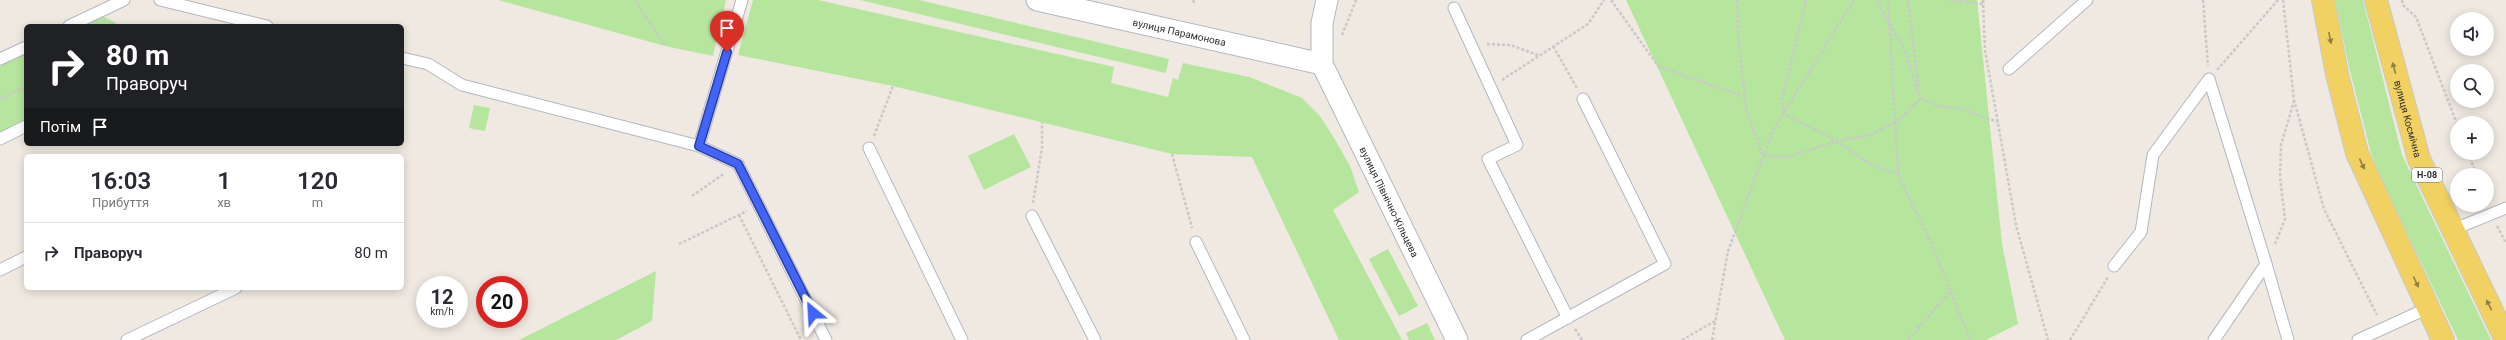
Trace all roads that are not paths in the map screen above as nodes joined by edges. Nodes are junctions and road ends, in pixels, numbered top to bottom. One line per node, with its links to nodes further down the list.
1 (124, 0): 10 (lane)
2 (160, 0): 11 (lane)
3 (742, 0): 20 (lane)
4 (1037, 0): 15 (street, вулиця Парамонова)
5 (1327, 0): 15 (street)
6 (2087, 0): 16 (lane)
7 (2323, 0): 31 (main road, one-way to 31)
8 (2376, 0): 24 (main road, вулиця Космічна / Н-08, one-way to 8)
9 (1454, 8): 32 (lane)
10 (73, 24)
11 (259, 24)
12 (24, 48): 14 (lane)
13 (404, 58): 20 (lane)
14 (0, 59)
15 (1322, 64): 38 (street, вулиця Північно-Кільцева)
16 (2009, 68)
17 (1583, 99): 32 (lane)
18 (24, 127): 19 (lane)
19 (0, 139)
20 (699, 146): 34 (lane)
21 (869, 148): 35 (lane)
22 (2506, 208): 24 (lane)
23 (1032, 216): 36 (lane)
24 (2452, 230): 44 (main road, вулиця Космічна / Н-08, one-way to 24)
25 (1196, 242): 37 (lane)
26 (24, 258): 29 (lane)
27 (2114, 266): 28 (lane)
28 (2266, 266): 40 (lane); 41 (lane)
29 (0, 270)
30 (232, 290): 33 (lane)
31 (2428, 308): 42 (lane); 43 (main road)
32 (1568, 318): 39 (lane)
33 (126, 340)
34 (826, 340)
35 (962, 340)
36 (1095, 340)
37 (1244, 340)
38 (1457, 340)
39 (1527, 340)
40 (2214, 340)
41 (2288, 340)
42 (2358, 340)
43 (2443, 340)
44 (2506, 340)

